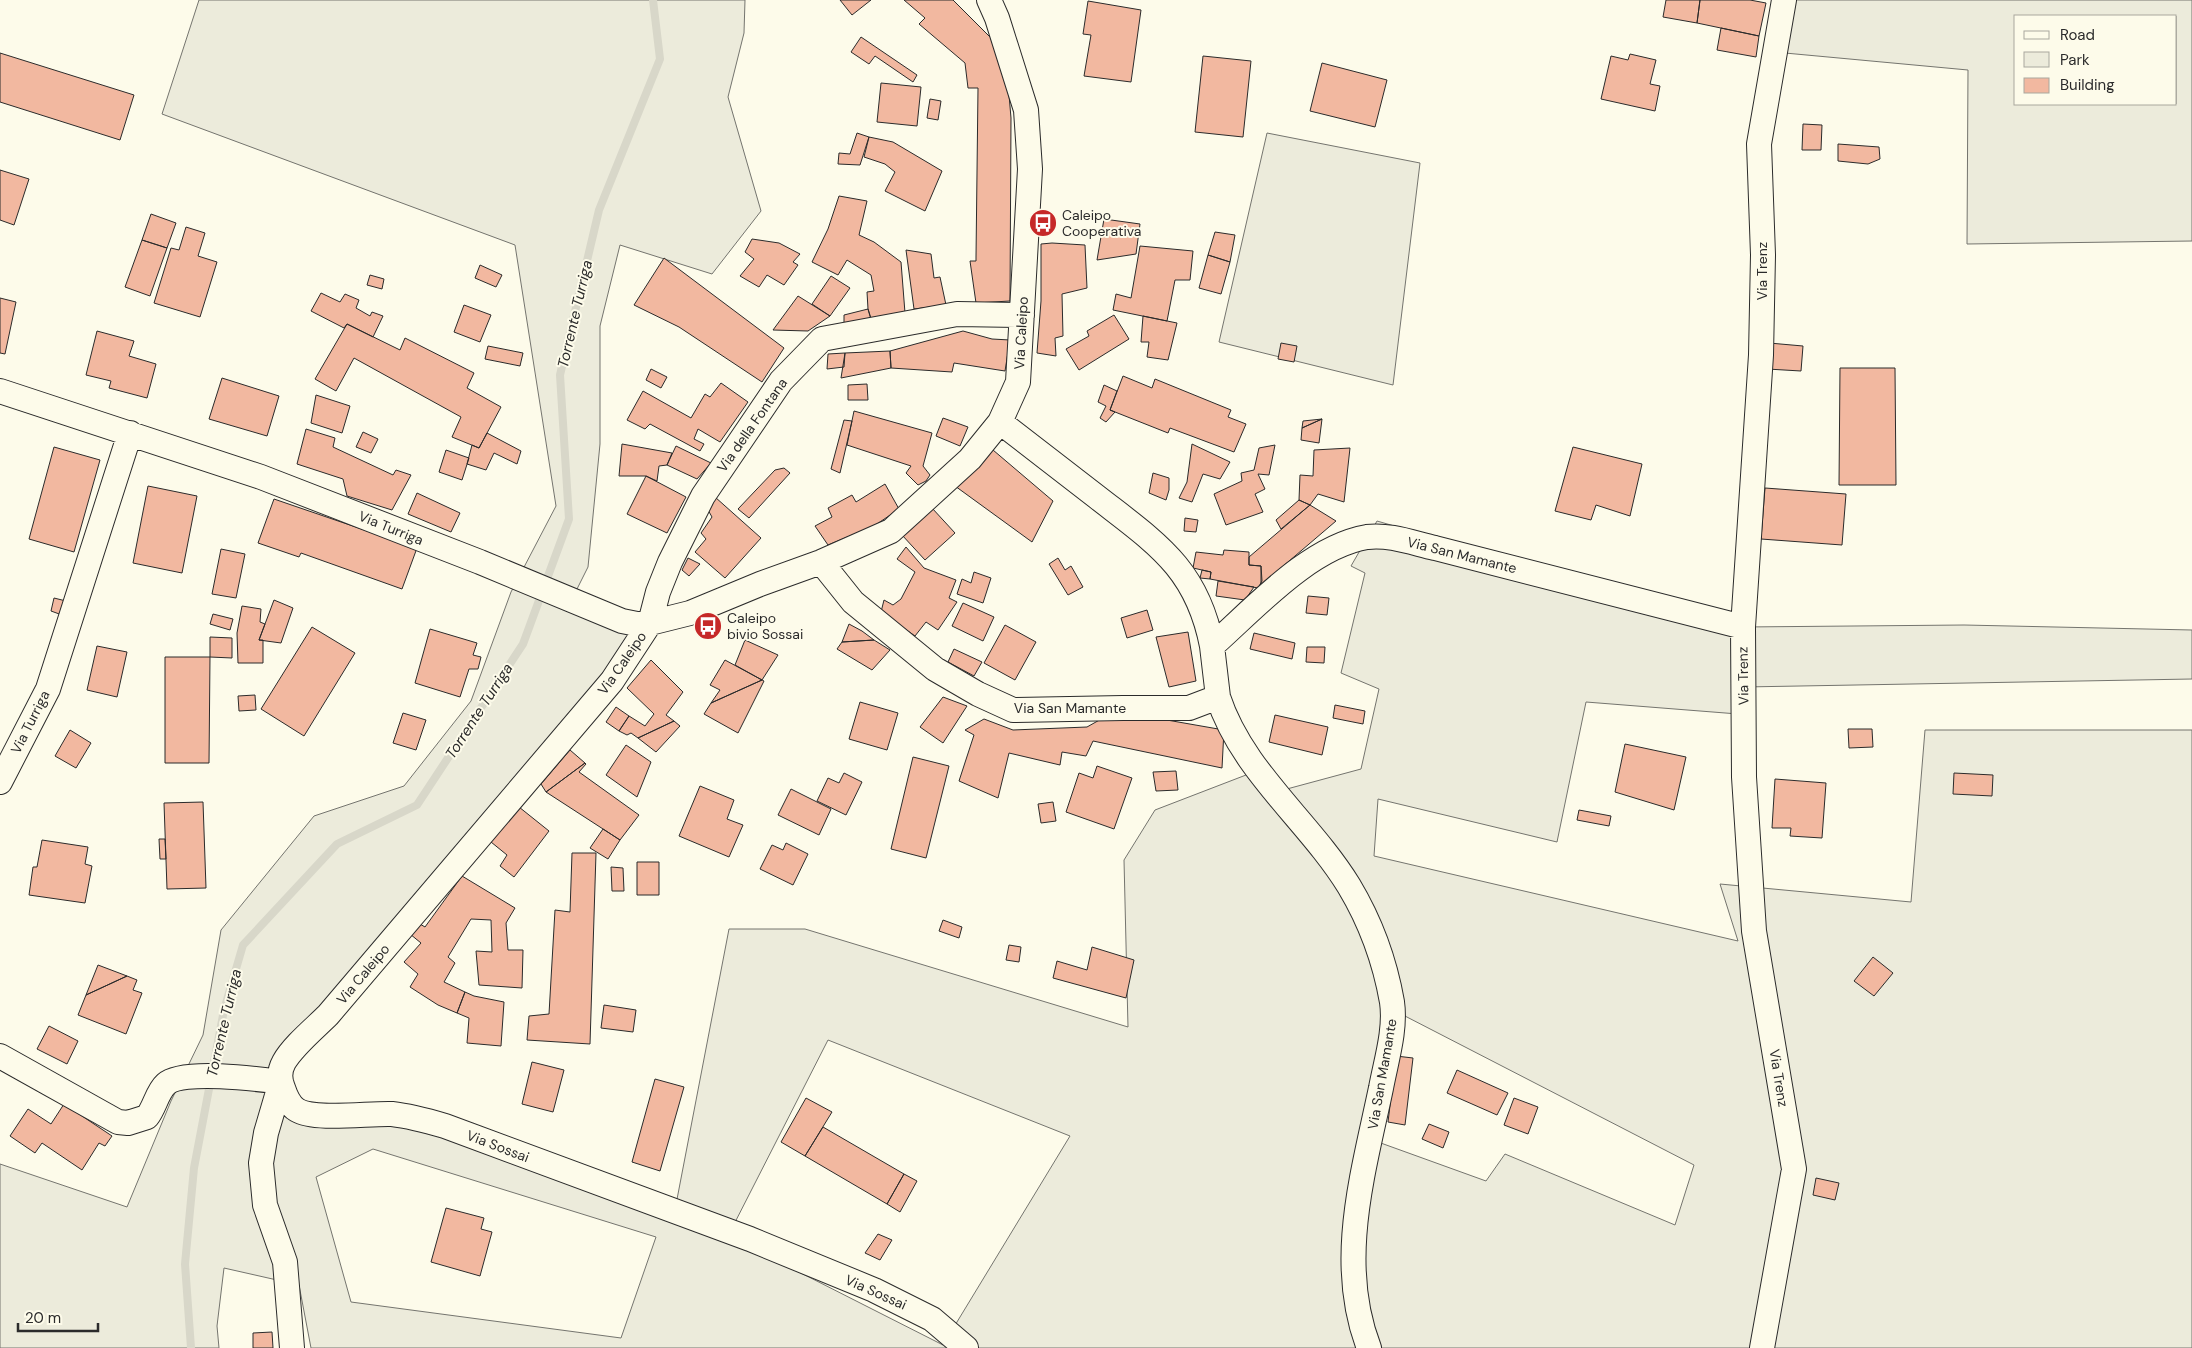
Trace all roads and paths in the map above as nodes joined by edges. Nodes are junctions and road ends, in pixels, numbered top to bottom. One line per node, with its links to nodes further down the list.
1 (989, 0): 3 (street, Via Caleipo)
2 (1784, 0): 9 (street, Via Trenz)
3 (1022, 315): 5 (street, Via Caleipo); 8 (street, Via della Fontana)
4 (0, 391): 6 (street, Via Turriga)
5 (1000, 422): 7 (street, Via Caleipo); 10 (street, Via San Mamante)
6 (130, 433): 8 (street, Via Turriga); 12 (street, Via Turriga)
7 (821, 562): 8 (street, Via Caleipo); 11 (street, Via San Mamante)
8 (650, 623): 14 (street, Via Caleipo)
9 (1743, 627): 10 (street, Via San Mamante); 18 (street, Via Trenz)
10 (1212, 646): 11 (street, Via San Mamante)
11 (1218, 697): 17 (street, Via San Mamante)
12 (0, 782)
13 (0, 1056): 14 (street)
14 (280, 1082): 15 (street); 16 (street, Via Sossai)
15 (292, 1348)
16 (966, 1348)
17 (1369, 1348)
18 (1762, 1348)

